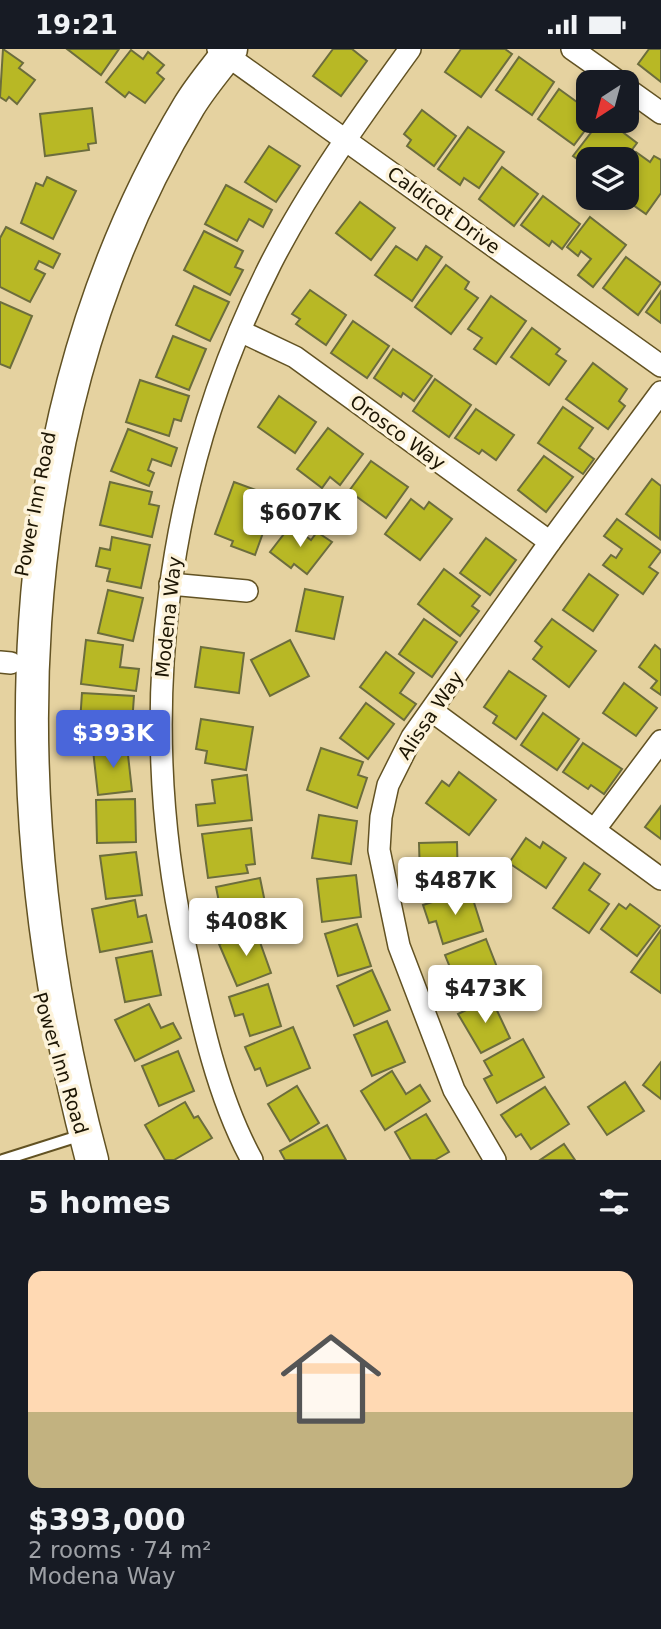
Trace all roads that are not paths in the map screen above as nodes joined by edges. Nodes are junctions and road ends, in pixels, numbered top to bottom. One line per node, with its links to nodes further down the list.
1 (410, 49): 7 (street, Modena Way)
2 (572, 49): 4 (street)
3 (225, 51): 7 (street, Caldicot Drive); 14 (main road, Power Inn Road)
4 (602, 70)
5 (639, 97): 6 (street)
6 (661, 113)
7 (345, 140): 8 (street, Modena Way); 9 (street, Caldicot Drive)
8 (240, 331): 11 (street, Orosco Way); 12 (street, Modena Way)
9 (661, 366)
10 (661, 392): 11 (street, Alissa Way)
11 (550, 542): 15 (street, Alissa Way)
12 (170, 584): 13 (street); 21 (street, Modena Way)
13 (247, 591)
14 (6, 663): 19 (main road, Power Inn Road)
15 (432, 711): 17 (street); 22 (street, Alissa Way)
16 (661, 741): 17 (street)
17 (595, 829): 18 (street)
18 (661, 879)
19 (87, 1147): 20 (lane)
20 (5, 1160)
21 (252, 1160)
22 (495, 1160)

